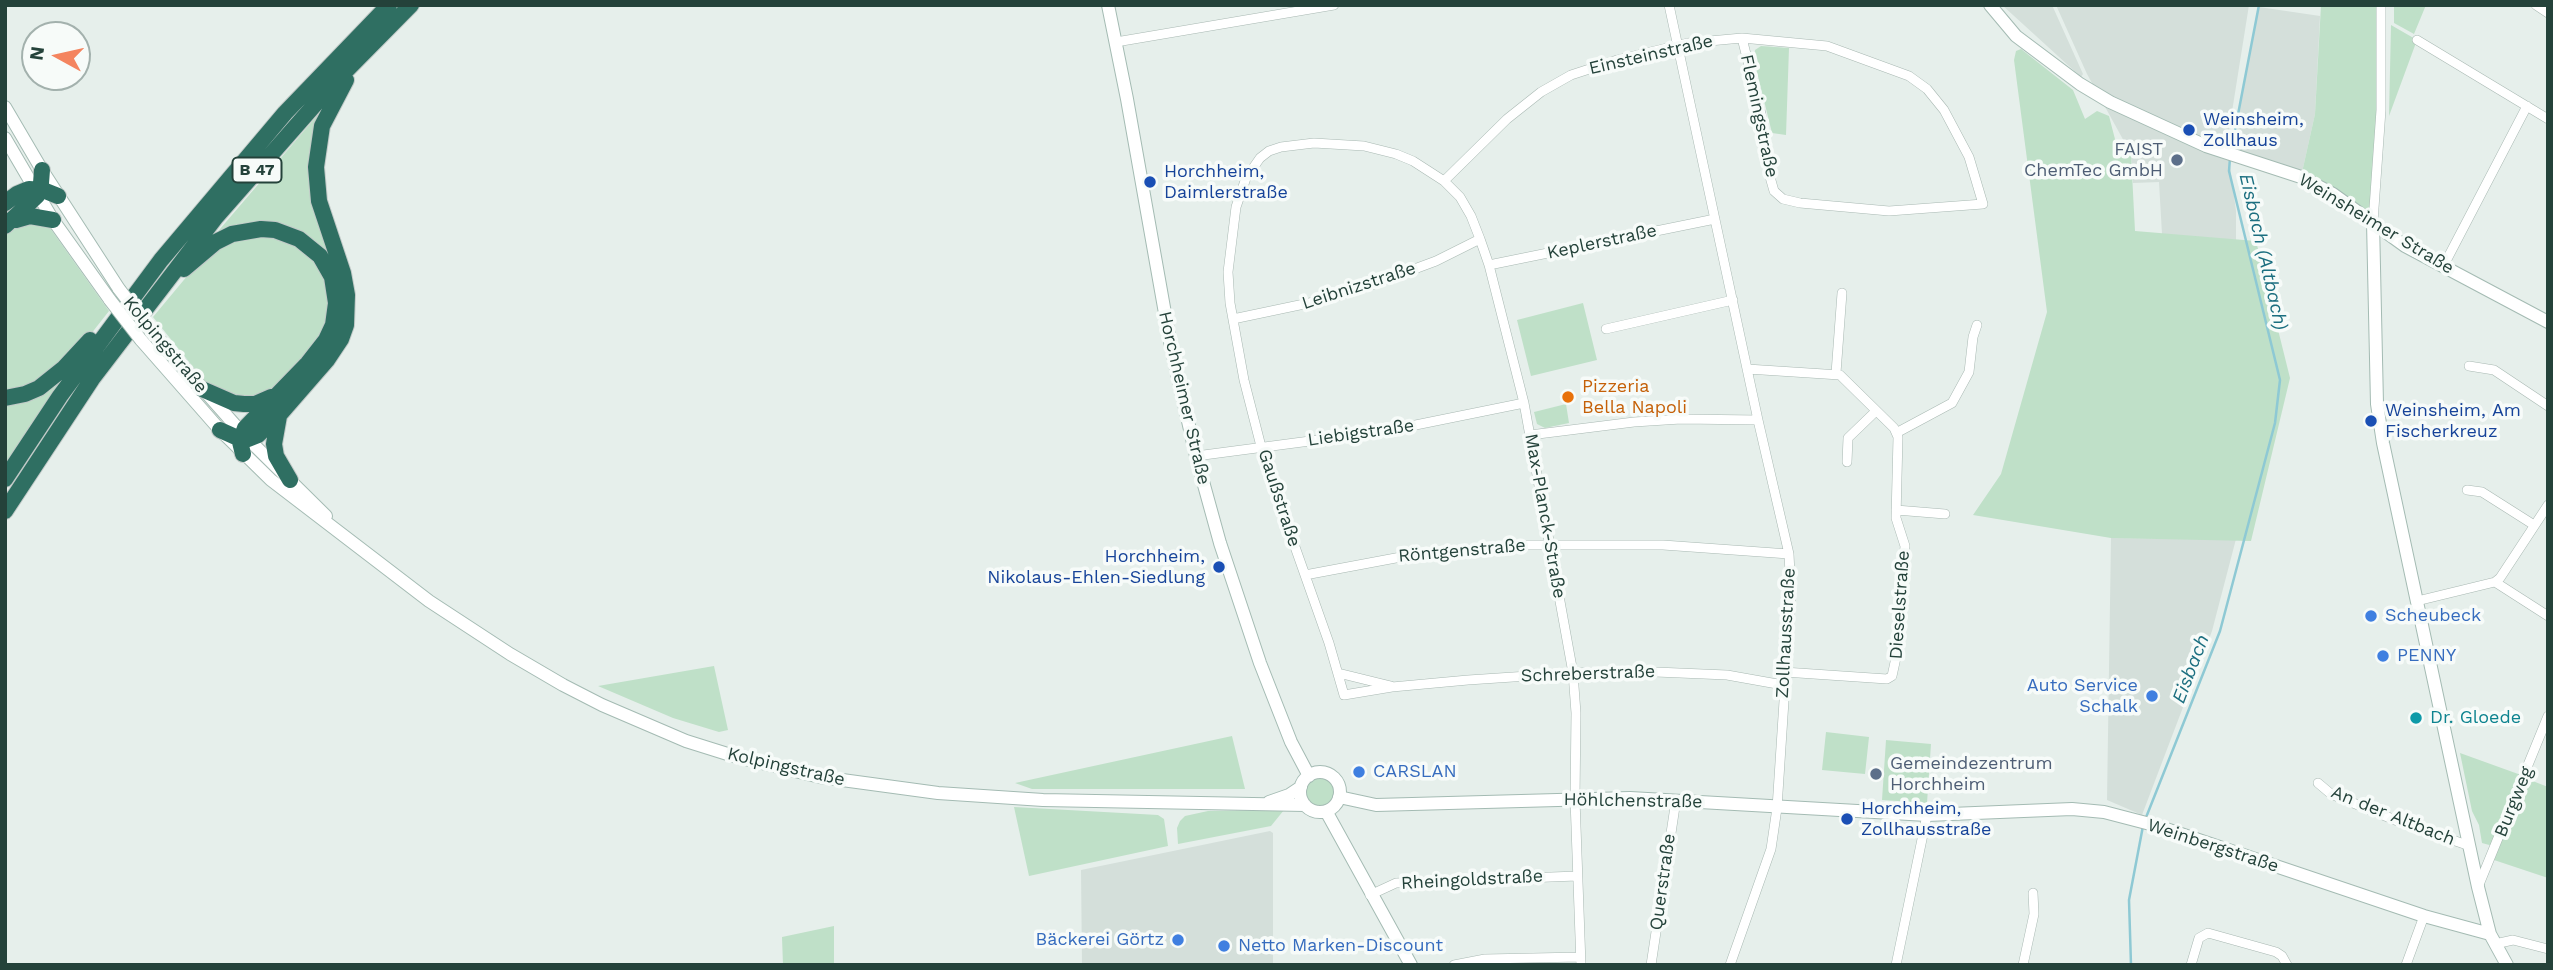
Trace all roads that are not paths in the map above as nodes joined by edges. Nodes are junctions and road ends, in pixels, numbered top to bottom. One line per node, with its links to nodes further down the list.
1 (389, 5): 36 (highway, B 47)
2 (411, 5): 13 (highway, B 47)
3 (1108, 5): 14 (main road, Horchheimer Straße)
4 (1334, 5): 9 (street)
5 (1669, 5): 15 (street, Zollhausstraße)
6 (1990, 5): 28 (main road, Weinsheimer Straße)
7 (2381, 5): 28 (street)
8 (2536, 5): 10 (street)
9 (1296, 8): 14 (street)
10 (2548, 13)
11 (1742, 38): 15 (street, Einsteinstraße); 25 (street, Einsteinstraße); 25 (street, Flemingstraße)
12 (2417, 40): 16 (street)
13 (374, 41): 35 (highway, B 47); 50 (highway)
14 (1116, 42): 57 (main road, Horchheimer Straße)
15 (1679, 46): 21 (street, Einsteinstraße); 26 (street, Zollhausstraße)
16 (2526, 106): 18 (street); 32 (street)
17 (5, 107): 20 (main road, Kolpingstraße)
18 (2548, 119)
19 (5, 138): 22 (main road, Kolpingstraße)
20 (42, 170): 22 (highway); 23 (main road, Kolpingstraße)
21 (1444, 181): 30 (street, Max-Planck-Straße); 37 (street, Gaußstraße)
22 (37, 191): 23 (highway); 24 (highway); 27 (main road, Kolpingstraße); 29 (highway)
23 (58, 196): 44 (main road, Kolpingstraße, bridge)
24 (5, 203)
25 (1983, 204)
26 (1715, 219): 31 (street, Keplerstraße); 34 (street, Zollhausstraße)
27 (53, 220): 29 (highway); 52 (main road, Kolpingstraße, bridge)
28 (2373, 222): 32 (main road, Weinsheimer Straße); 72 (main road)
29 (6, 225)
30 (1480, 239): 31 (street, Max-Planck-Straße); 37 (street, Leibnizstraße)
31 (1489, 265): 47 (street, Max-Planck-Straße)
32 (2444, 265): 38 (main road, Weinsheimer Straße)
33 (1842, 293): 43 (street)
34 (1732, 300): 40 (street); 42 (street, Zollhausstraße)
35 (147, 305): 45 (highway); 64 (highway, B 47)
36 (116, 318): 46 (highway); 59 (highway, B 47)
37 (1233, 319): 56 (street, Gaußstraße)
38 (2548, 322)
39 (1977, 325): 53 (street)
40 (1606, 329)
41 (2469, 366): 48 (street)
42 (1747, 369): 43 (street); 51 (street, Zollhausstraße)
43 (1836, 373): 49 (street)
44 (202, 389): 45 (highway); 55 (main road, Kolpingstraße)
45 (276, 395): 55 (highway)
46 (5, 398)
47 (1524, 403): 54 (street, Max-Planck-Straße); 56 (street, Liebigstraße)
48 (2548, 405)
49 (1876, 411): 53 (street); 58 (street)
50 (280, 414): 55 (highway); 60 (highway)
51 (1758, 420): 54 (street); 69 (street, Zollhausstraße)
52 (220, 430): 55 (highway)
53 (1898, 432): 63 (street, Dieselstraße)
54 (1530, 435): 67 (street, Max-Planck-Straße)
55 (243, 441): 60 (main road, Kolpingstraße); 68 (main road, Kolpingstraße)
56 (1261, 446): 57 (street, Liebigstraße); 70 (street, Gaußstraße)
57 (1196, 456): 80 (main road, Horchheimer Straße)
58 (1847, 462)
59 (5, 479)
60 (290, 481): 68 (main road, Kolpingstraße)
61 (2468, 490): 66 (street)
62 (2548, 505): 66 (street)
63 (1896, 510): 65 (street); 76 (street, Dieselstraße)
64 (5, 511)
65 (1945, 514)
66 (2534, 525): 71 (street)
67 (1550, 545): 69 (street, Röntgenstraße); 70 (street, Röntgenstraße); 75 (street, Max-Planck-Straße)
68 (363, 552): 85 (main road, Kolpingstraße)
69 (1789, 554): 76 (street, Zollhausstraße)
70 (1304, 575): 74 (street, Gaußstraße)
71 (2495, 582): 72 (street); 73 (street)
72 (2417, 601): 90 (main road)
73 (2548, 616)
74 (1338, 673): 78 (street, Schreberstraße); 78 (street, Schreberstraße)
75 (1573, 673): 77 (street, Schreberstraße); 78 (street, Schreberstraße); 83 (street, Max-Planck-Straße)
76 (1784, 673): 77 (street, Zollhausstraße)
77 (1783, 685): 87 (street, Zollhausstraße)
78 (1392, 687)
79 (2548, 716): 92 (street, Burgweg)
80 (1305, 782): 82 (main road); 85 (main road, Kolpingstraße); 86 (main road)
81 (2318, 783): 90 (street, An der Altbach)
82 (1339, 797): 83 (main road, Höhlchenstraße); 88 (main road)
83 (1575, 799): 84 (main road, Höhlchenstraße); 91 (street, Max-Planck-Straße)
84 (1675, 800): 87 (main road, Höhlchenstraße); 101 (street, Querstraße)
85 (1262, 804): 86 (main road, Kolpingstraße)
86 (1305, 805): 88 (main road)
87 (1777, 808): 89 (main road, Höhlchenstraße); 102 (street, Zollhausstraße)
88 (1326, 811): 94 (main road)
89 (1927, 815): 95 (main road, Weinbergstraße); 103 (street)
90 (2470, 846): 92 (main road)
91 (1577, 876): 94 (street, Rheingoldstraße); 98 (street, Max-Planck-Straße)
92 (2478, 887): 96 (main road)
93 (2033, 893): 104 (street)
94 (1370, 895): 99 (main road)
95 (2424, 916): 96 (main road, Weinbergstraße); 107 (street)
96 (2493, 939): 97 (street); 108 (main road)
97 (2548, 949)
98 (1580, 961): 100 (street)
99 (1411, 965)
100 (1454, 965)
101 (1651, 965)
102 (1730, 965)
103 (1896, 965)
104 (2024, 965)
105 (2191, 965): 106 (street)
106 (2287, 965)
107 (2406, 965)
108 (2507, 965)

